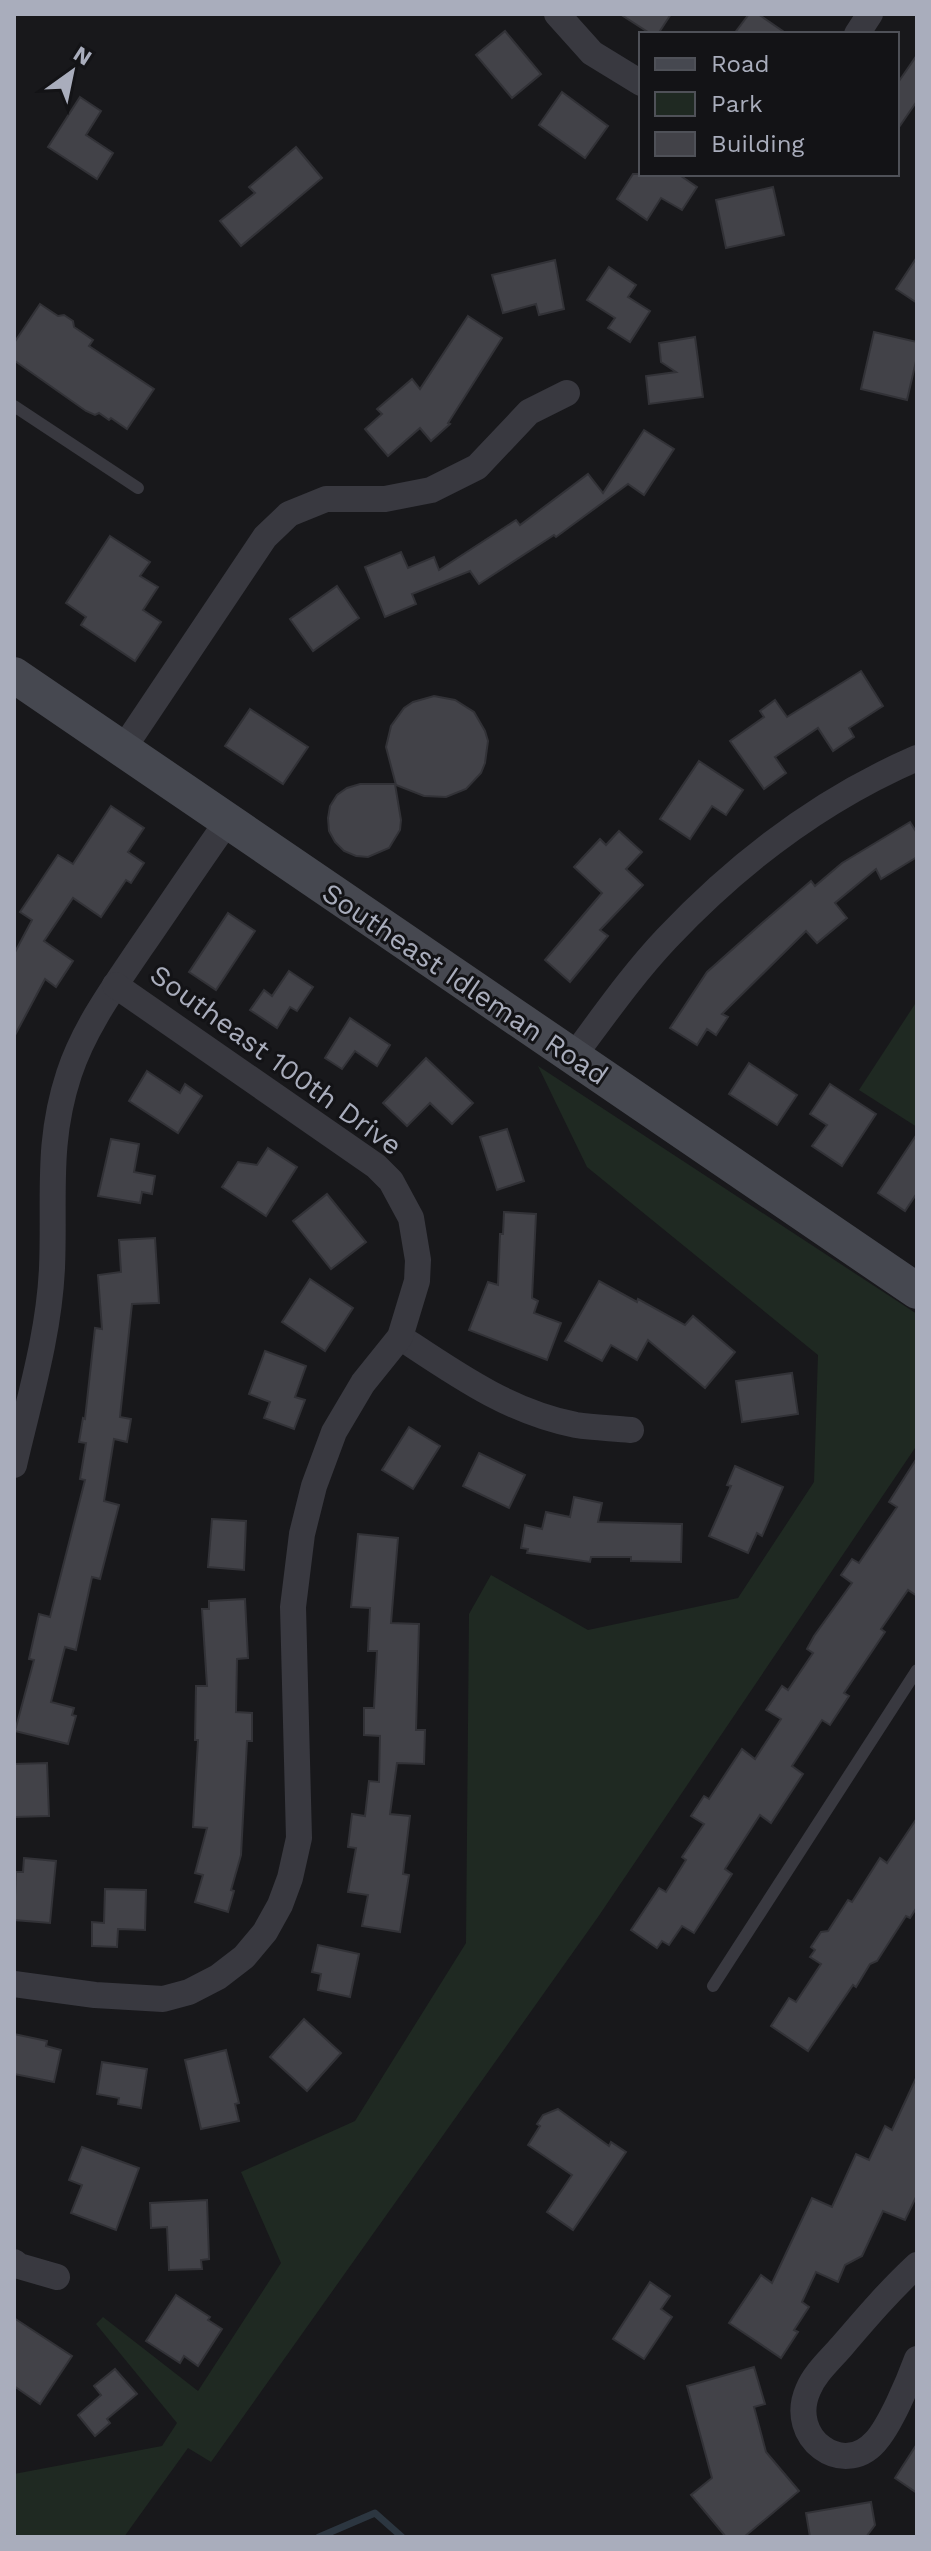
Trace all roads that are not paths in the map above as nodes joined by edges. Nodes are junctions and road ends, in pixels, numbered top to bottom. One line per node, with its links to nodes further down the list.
1 (557, 14): 4 (street)
2 (870, 14): 3 (street)
3 (858, 32)
4 (639, 82)
5 (567, 393): 9 (street)
6 (14, 406): 7 (lane)
7 (138, 488)
8 (14, 675): 9 (main road, Southeast Idleman Road)
9 (123, 749): 11 (main road, Southeast Idleman Road)
10 (917, 758): 13 (street)
11 (227, 822): 12 (street); 13 (main road, Southeast Idleman Road)
12 (115, 985): 15 (street, Southeast 100th Drive); 16 (street)
13 (573, 1057): 14 (main road, Southeast Idleman Road)
14 (917, 1291)
15 (400, 1337): 17 (street); 20 (street, Southeast 100th Drive)
16 (18, 1425): 18 (street)
17 (631, 1430)
18 (14, 1465)
19 (917, 1670): 21 (lane)
20 (14, 1984)
21 (713, 1986)
22 (14, 2262): 24 (street)
23 (917, 2265): 25 (street)
24 (57, 2277)
25 (917, 2359)

